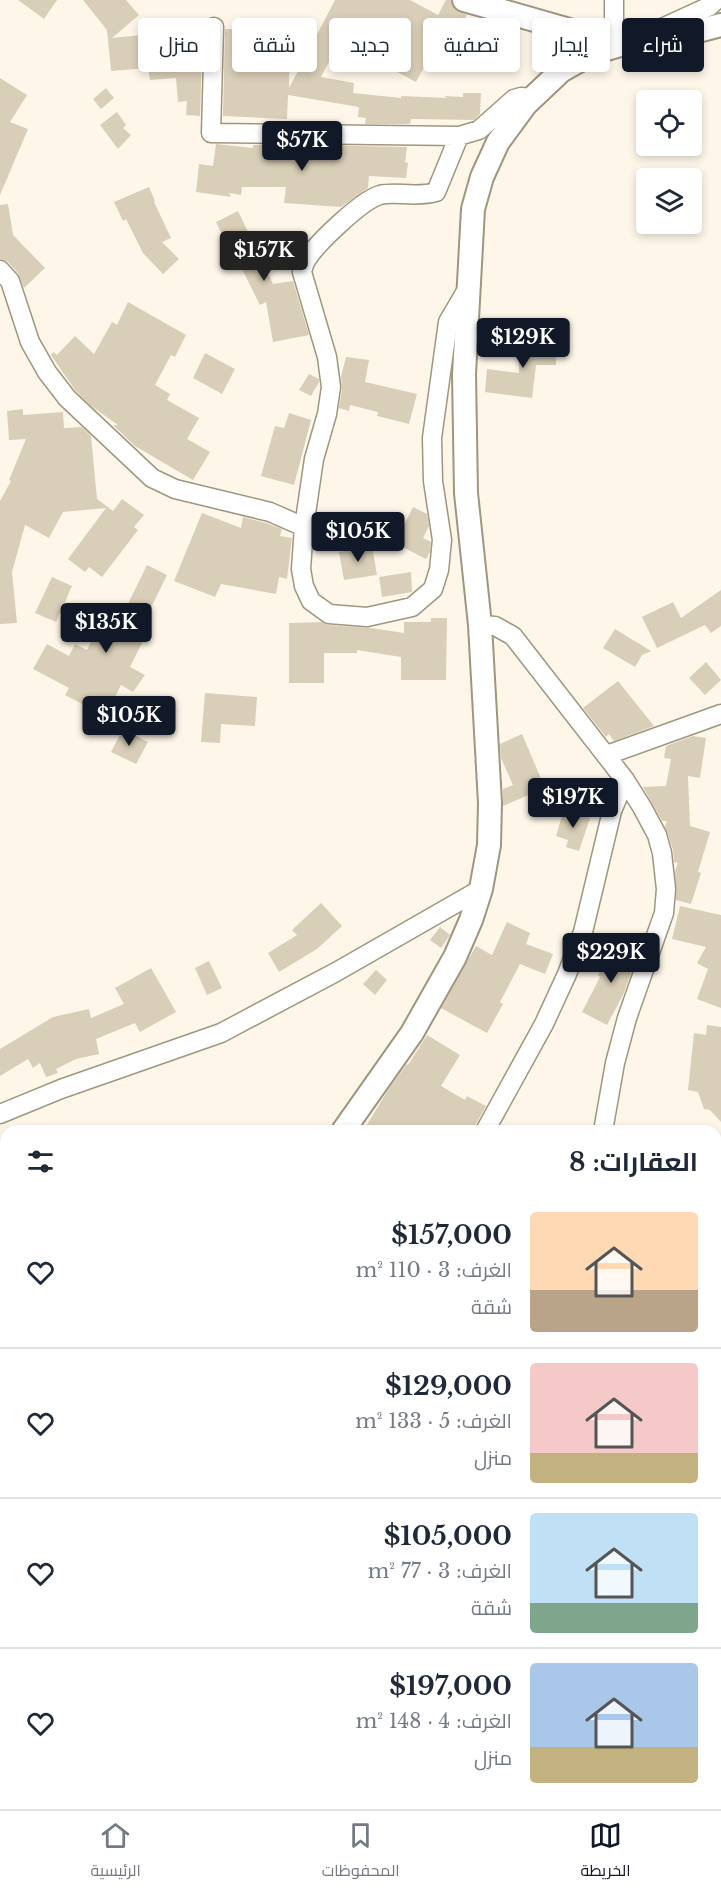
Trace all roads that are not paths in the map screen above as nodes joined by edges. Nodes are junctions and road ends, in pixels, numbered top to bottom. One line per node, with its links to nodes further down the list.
1 (464, 0): 8 (street)
2 (614, 0): 7 (street)
3 (716, 0): 4 (street)
4 (680, 18)
5 (721, 25): 6 (street)
6 (704, 29)
7 (622, 31)
8 (622, 39)
9 (622, 40): 11 (street)
10 (213, 72): 12 (street)
11 (532, 98): 12 (street); 14 (street)
12 (459, 136): 15 (street)
13 (0, 270): 15 (street)
14 (470, 285): 15 (street); 16 (street)
15 (304, 527)
16 (480, 626): 18 (street); 20 (street)
17 (721, 714): 18 (street)
18 (607, 755): 19 (street)
19 (625, 780): 23 (street); 24 (street)
20 (481, 889): 21 (street); 22 (street)
21 (0, 1114)
22 (347, 1125)
23 (488, 1125)
24 (604, 1125)

